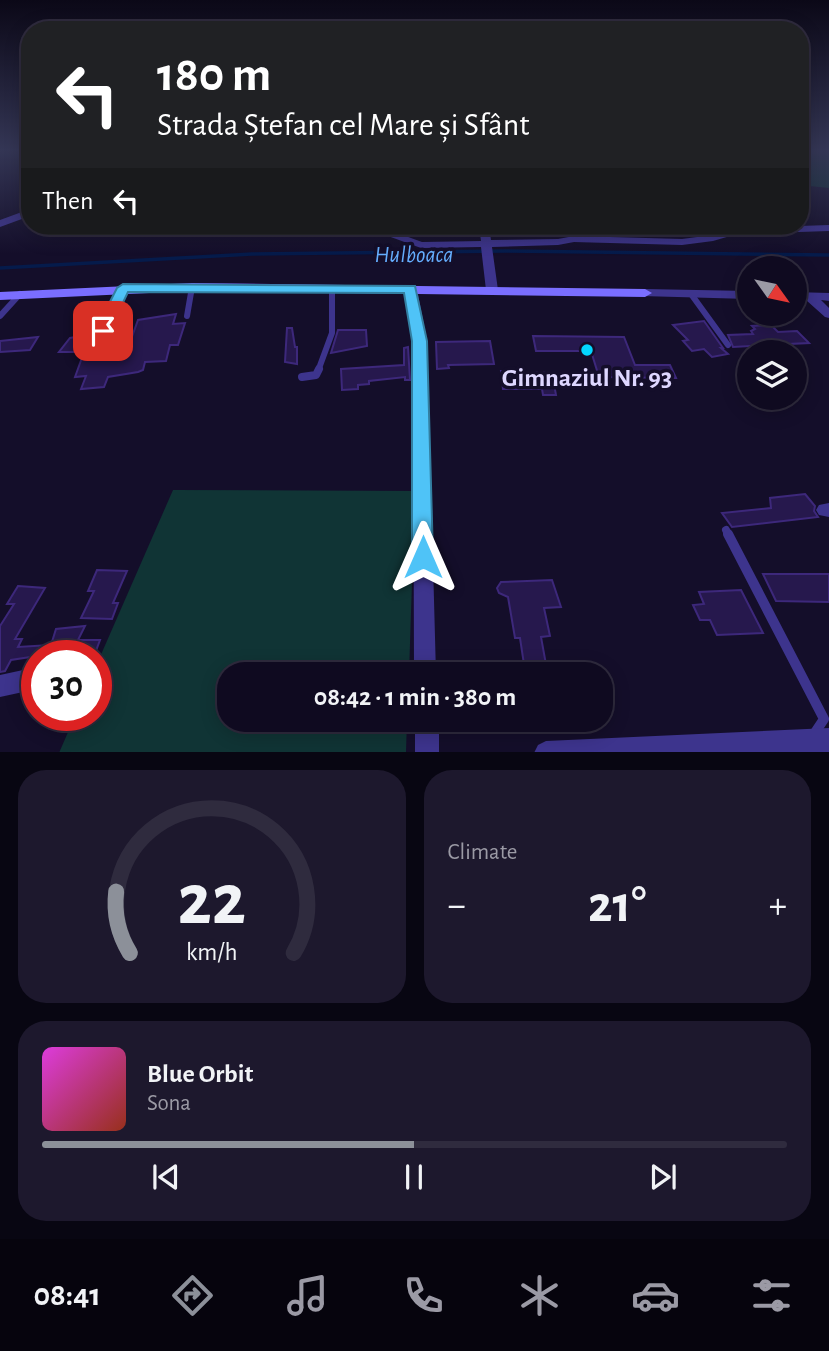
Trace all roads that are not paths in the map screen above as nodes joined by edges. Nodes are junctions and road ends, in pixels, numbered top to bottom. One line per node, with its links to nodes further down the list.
1 (21, 217): 2 (street)
2 (0, 225)
3 (829, 228): 4 (street)
4 (809, 229)
5 (369, 235): 8 (street)
6 (486, 235): 8 (street)
7 (723, 235): 8 (street)
8 (488, 250): 13 (street)
9 (192, 287): 10 (street); 11 (street); 23 (lane)
10 (123, 288): 15 (street); 25 (lane)
11 (332, 288): 12 (street); 26 (lane)
12 (411, 289): 13 (street); 28 (street)
13 (492, 290): 14 (street)
14 (645, 293): 16 (street)
15 (20, 294): 18 (street); 22 (lane)
16 (691, 295): 17 (street); 24 (lane)
17 (737, 295)
18 (0, 296)
19 (809, 296): 20 (street); 21 (street)
20 (829, 296)
21 (829, 314)
22 (0, 316)
23 (187, 316)
24 (728, 345)
25 (93, 347)
26 (302, 377)
27 (726, 530): 32 (lane)
28 (425, 662)
29 (21, 681): 30 (street)
30 (0, 685)
31 (427, 732): 33 (street)
32 (822, 744): 34 (street)
33 (427, 752)
34 (562, 752)

